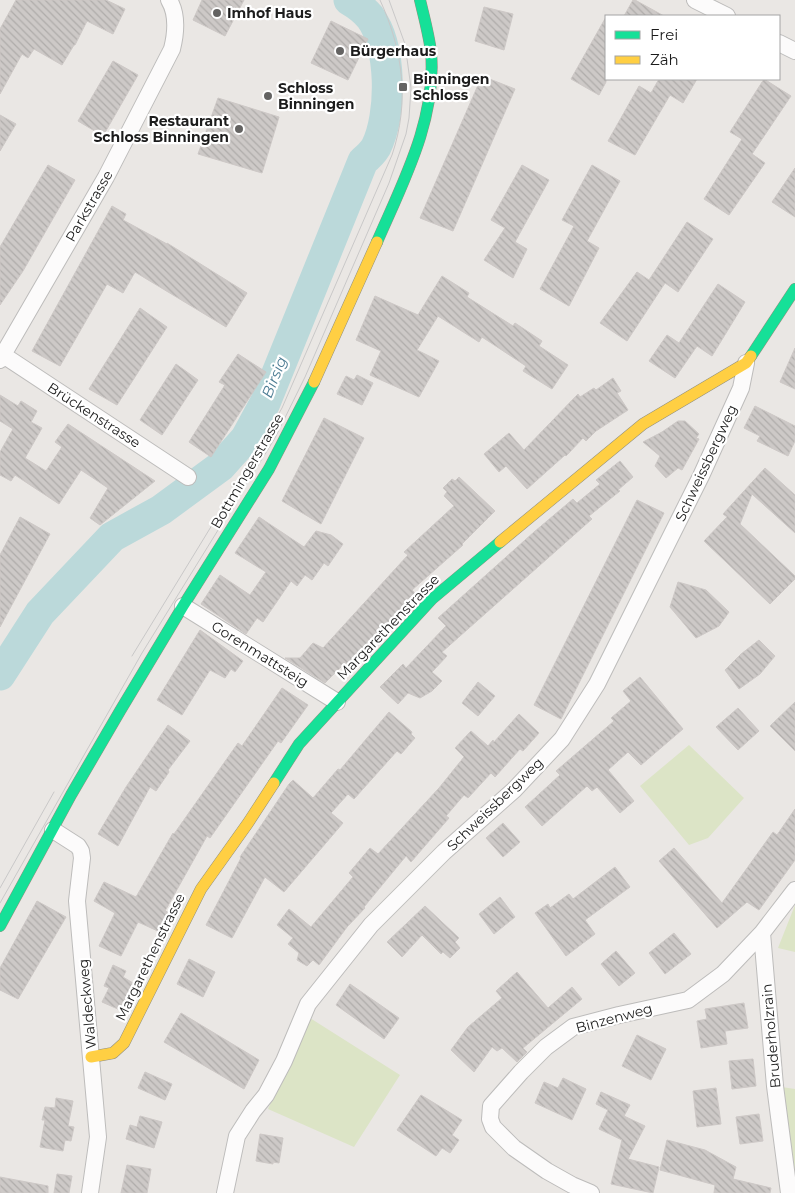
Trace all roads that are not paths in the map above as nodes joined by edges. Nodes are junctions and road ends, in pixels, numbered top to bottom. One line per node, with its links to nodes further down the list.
1 (169, 0): 8 (street, Parkstrasse)
2 (420, 0): 11 (street, Bottmingerstrasse)
3 (695, 0): 4 (street)
4 (725, 15)
5 (780, 44): 6 (street)
6 (795, 51)
7 (795, 289): 9 (street, Margarethenstrasse)
8 (1, 356): 10 (street, Brückenstrasse)
9 (746, 363): 12 (street, Margarethenstrasse); 19 (street, Schweissbergweg)
10 (188, 477)
11 (183, 606): 12 (street, Gorenmattsteig); 13 (street, Bottmingerstrasse)
12 (337, 702): 17 (street, Margarethenstrasse)
13 (53, 830): 15 (street, Bottmingerstrasse); 17 (street, Waldeckweg)
14 (795, 890): 16 (street)
15 (0, 926)
16 (762, 934): 20 (street, Binzenweg); 21 (street, Bruderholzrain)
17 (91, 1057): 18 (street, Waldeckweg)
18 (90, 1193)
19 (225, 1193)
20 (591, 1193)
21 (789, 1193)

